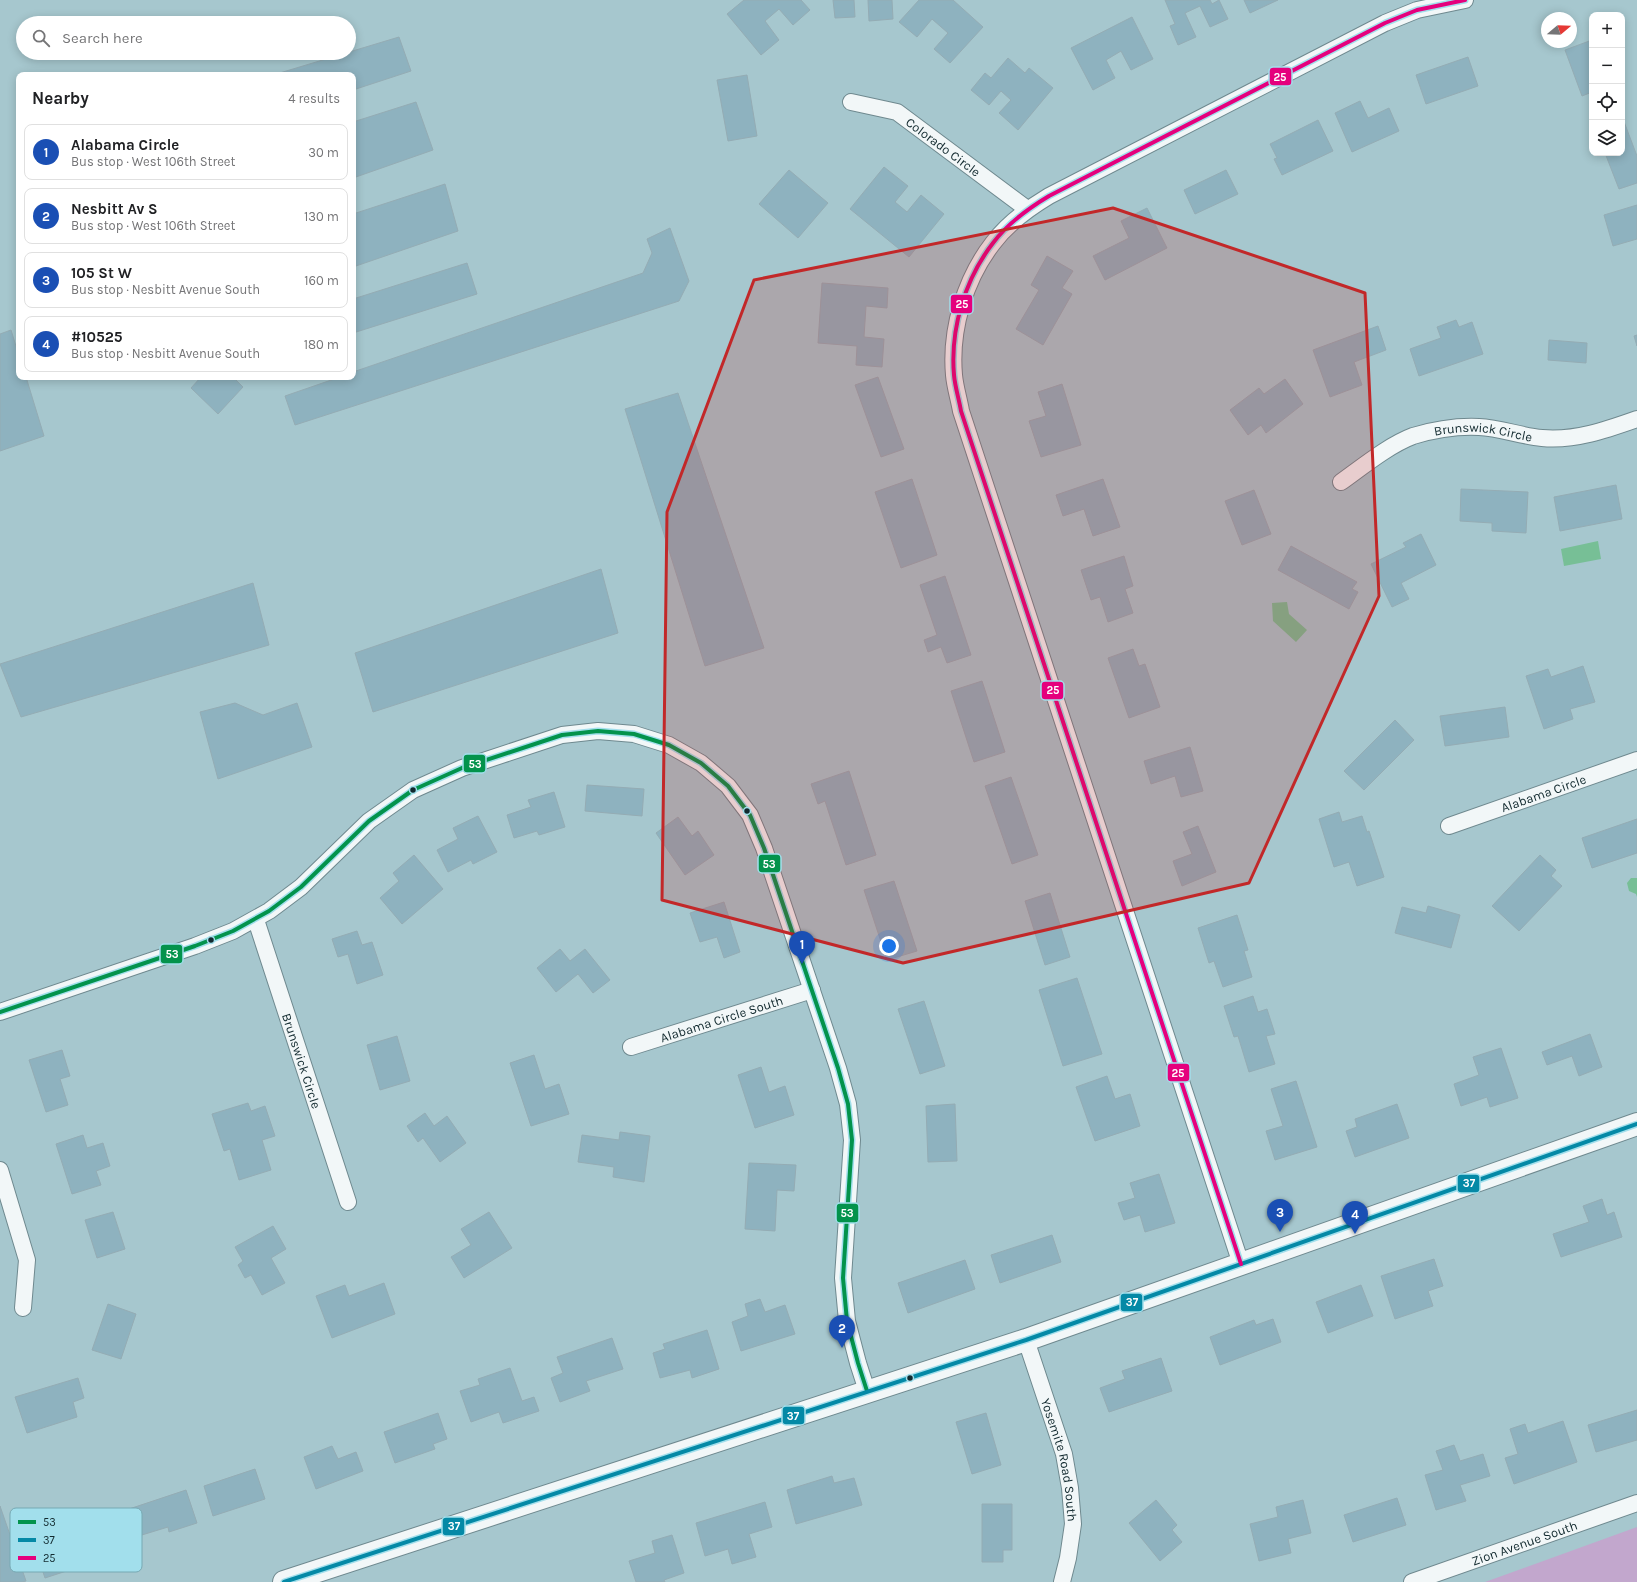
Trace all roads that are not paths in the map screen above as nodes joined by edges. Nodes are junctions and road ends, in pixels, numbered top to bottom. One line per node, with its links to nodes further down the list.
1 (1465, 0): 3 (street)
2 (851, 102): 3 (street, Colorado Circle)
3 (1027, 209): 15 (street)
4 (1637, 419): 5 (street, Brunswick Circle)
5 (1342, 482)
6 (1637, 760): 7 (street, Alabama Circle)
7 (1449, 826)
8 (256, 920): 9 (street); 10 (street); 14 (street, Brunswick Circle)
9 (812, 990): 11 (street, Alabama Circle South); 18 (street)
10 (0, 1012)
11 (631, 1046)
12 (1637, 1124): 15 (street)
13 (0, 1170): 16 (street)
14 (348, 1202)
15 (1241, 1264): 17 (street)
16 (23, 1308)
17 (1026, 1340): 18 (street); 21 (street, Yosemite Road South)
18 (867, 1391): 20 (street)
19 (1637, 1503): 22 (street, Zion Avenue South)
20 (284, 1582)
21 (1062, 1582)
22 (1412, 1582)

